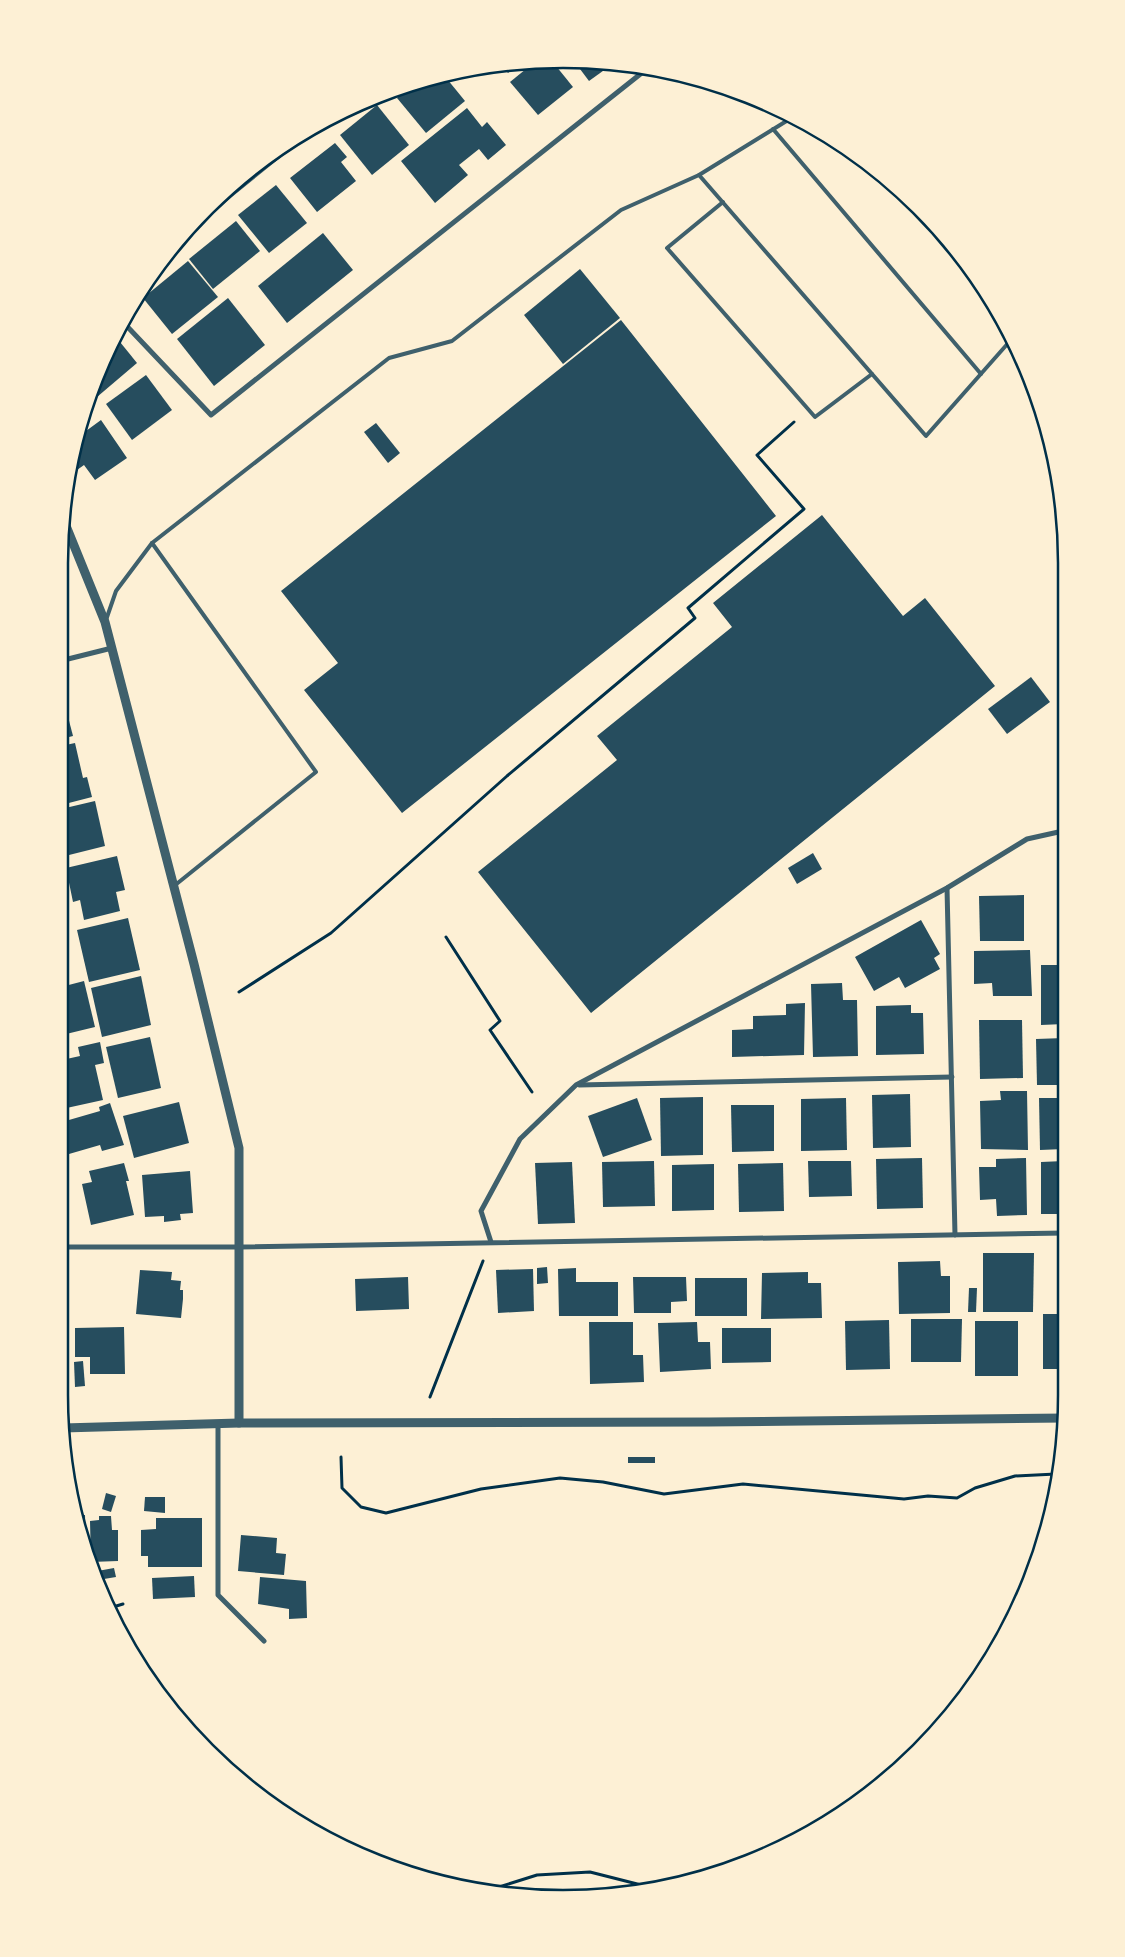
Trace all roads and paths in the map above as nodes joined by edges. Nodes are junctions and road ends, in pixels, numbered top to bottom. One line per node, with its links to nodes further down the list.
1 (640, 74): 8 (street)
2 (786, 121): 3 (lane)
3 (773, 129): 5 (lane); 11 (lane)
4 (263, 169): 6 (street)
5 (699, 175): 7 (lane); 14 (lane)
6 (232, 194)
7 (723, 202): 10 (lane); 10 (lane)
8 (128, 327)
9 (1006, 345): 11 (lane)
10 (872, 374): 11 (lane)
11 (980, 374)
12 (797, 420): 22 (path)
13 (69, 533): 15 (street)
14 (152, 543): 15 (lane); 19 (lane)
15 (105, 622): 16 (street)
16 (112, 648): 17 (street); 19 (street)
17 (68, 659)
18 (1058, 832): 20 (street)
19 (174, 886): 30 (street)
20 (947, 888): 23 (street); 24 (street)
21 (446, 937): 25 (path)
22 (239, 992)
23 (952, 1077): 24 (street); 27 (street)
24 (576, 1085): 28 (street)
25 (532, 1092)
26 (1058, 1233): 27 (street)
27 (956, 1235): 28 (street)
28 (491, 1242): 30 (street); 31 (path)
29 (68, 1247): 30 (street)
30 (240, 1247): 33 (street)
31 (430, 1397)
32 (1057, 1418): 33 (street)
33 (239, 1423): 34 (street)
34 (218, 1424): 35 (street); 40 (street)
35 (69, 1428)
36 (341, 1457): 37 (path)
37 (1051, 1474)
38 (123, 1604): 39 (path)
39 (116, 1606)
40 (264, 1641)
41 (636, 1884): 42 (path)
42 (504, 1886)

